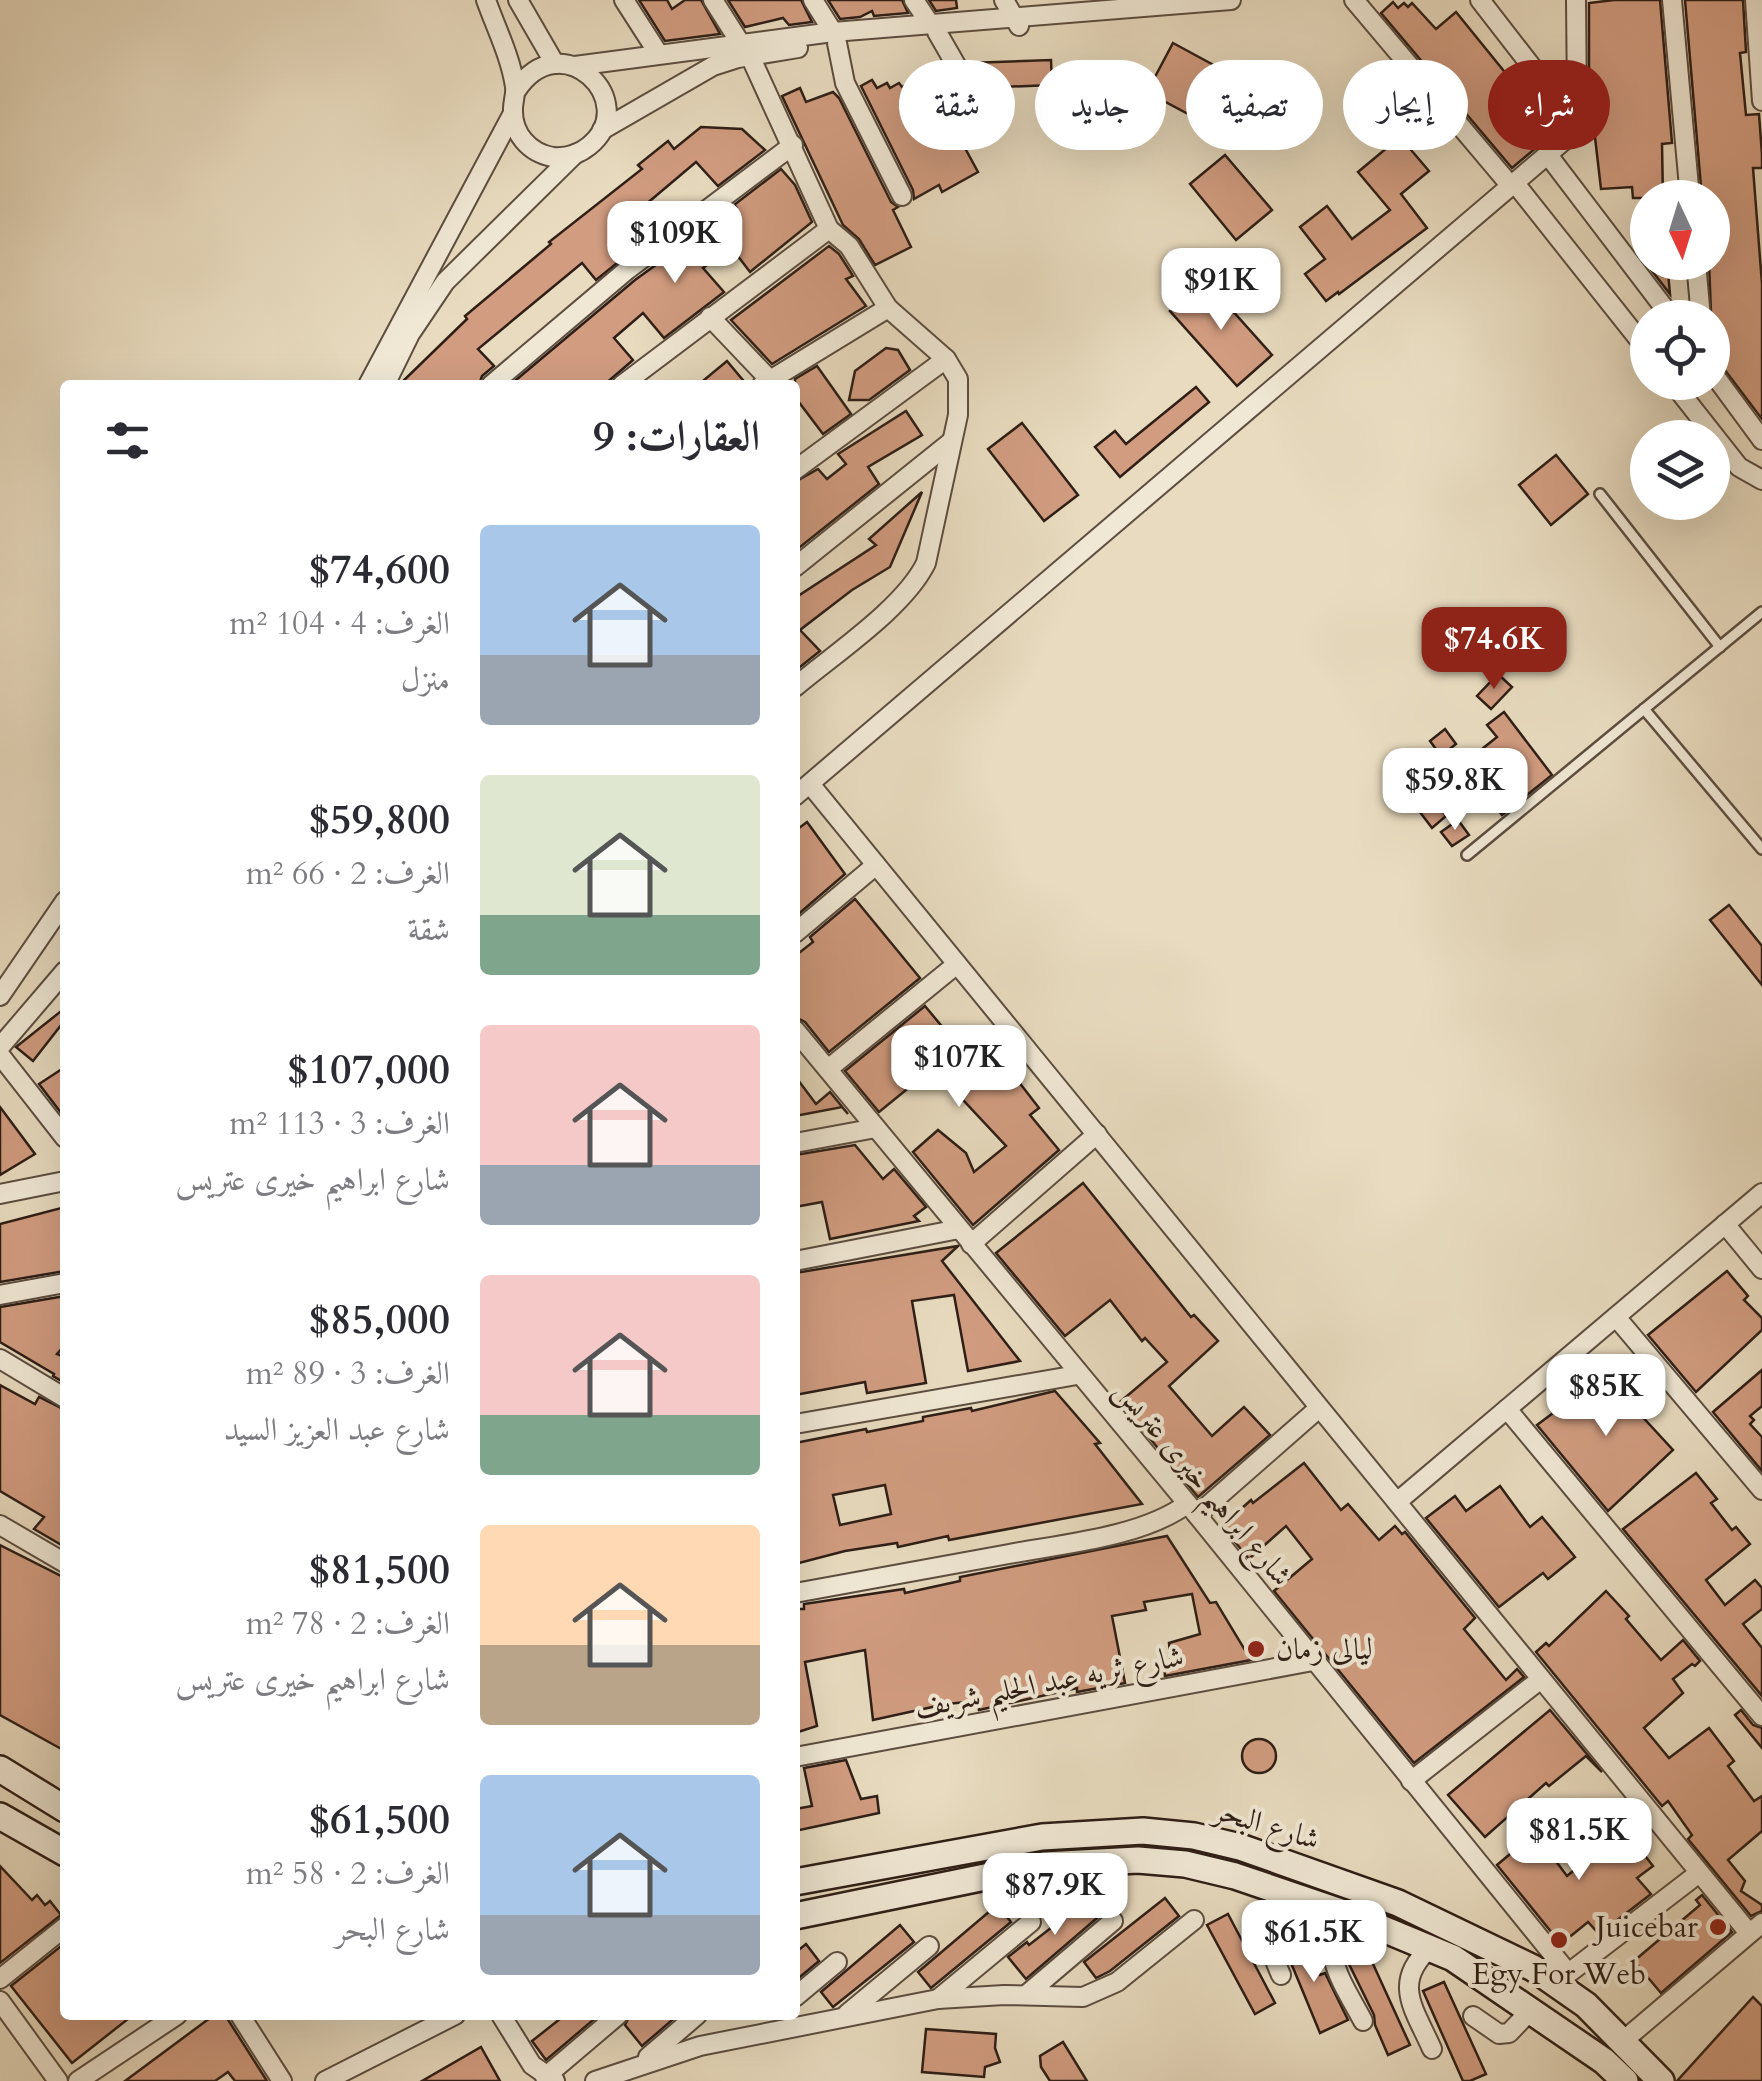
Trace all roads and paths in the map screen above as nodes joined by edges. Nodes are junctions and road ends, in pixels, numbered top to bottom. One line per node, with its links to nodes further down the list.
1 (486, 0): 25 (street)
2 (518, 0): 23 (street)
3 (624, 0): 19 (street)
4 (714, 0): 18 (street)
5 (812, 0): 17 (street)
6 (914, 0): 16 (street)
7 (1004, 0): 15 (street)
8 (1231, 0): 14 (street)
9 (1354, 0): 34 (street)
10 (1480, 0): 21 (street)
11 (1576, 0): 22 (street)
12 (1672, 0): 33 (street)
13 (1755, 0): 26 (street)
14 (1096, 9): 15 (street)
15 (1016, 22): 16 (street)
16 (933, 28): 17 (street); 20 (street)
17 (835, 38): 18 (street); 35 (street)
18 (746, 50): 19 (street); 28 (street); 29 (street)
19 (658, 53): 24 (street)
20 (953, 60)
21 (1526, 60)
22 (1577, 60)
23 (555, 64): 24 (street); 25 (street)
24 (575, 66): 28 (street)
25 (516, 91): 27 (street)
26 (1762, 101)
27 (512, 114): 31 (street); 42 (street)
28 (602, 130): 31 (street)
29 (793, 145): 36 (street); 44 (street)
30 (1554, 150): 32 (street)
31 (575, 154): 43 (street)
32 (1548, 155): 34 (street); 37 (street)
33 (1688, 180)
34 (1512, 183): 40 (street); 60 (street)
35 (902, 196)
36 (829, 230): 38 (street); 39 (street)
37 (1658, 300)
38 (888, 308): 41 (street); 47 (street)
39 (710, 316): 45 (street); 46 (street)
40 (1630, 329)
41 (946, 359): 51 (street); 52 (street)
42 (371, 380)
43 (387, 380)
44 (497, 380)
45 (628, 380)
46 (764, 380)
47 (769, 380)
48 (1730, 396): 50 (street)
49 (1686, 400): 53 (street)
50 (1762, 440)
51 (952, 441): 55 (street); 58 (street)
52 (800, 466)
53 (1762, 480)
54 (1600, 494): 57 (lane)
55 (800, 564)
56 (1762, 612): 57 (lane)
57 (1720, 646): 59 (lane)
58 (800, 683)
59 (1644, 709): 61 (lane); 62 (lane)
60 (802, 790): 63 (street)
61 (1762, 849)
62 (1467, 854)
63 (876, 865): 65 (street); 66 (street)
64 (60, 909): 68 (street)
65 (800, 929)
66 (957, 964): 71 (street); 74 (street)
67 (60, 979): 70 (street)
68 (0, 996)
69 (800, 1037): 71 (street, شارع ابراهيم خيرى عتريس)
70 (0, 1051): 73 (street)
71 (828, 1070): 72 (street, شارع ابراهيم خيرى عتريس)
72 (876, 1128): 75 (street); 80 (street, شارع ابراهيم خيرى عتريس)
73 (60, 1131)
74 (1097, 1134): 80 (street); 89 (street)
75 (800, 1142)
76 (60, 1182): 78 (street)
77 (1762, 1193): 79 (street)
78 (0, 1194)
79 (1725, 1224): 82 (street); 85 (street)
80 (965, 1236): 81 (street); 87 (street, شارع ابراهيم خيرى عتريس)
81 (800, 1260)
82 (1762, 1269)
83 (60, 1283): 84 (street)
84 (0, 1295)
85 (1616, 1317): 90 (street); 92 (street)
86 (0, 1360): 88 (street)
87 (1077, 1374): 91 (street); 94 (street, شارع ابراهيم خيرى عتريس)
88 (60, 1395)
89 (1319, 1408): 93 (street); 94 (street)
90 (1507, 1409): 93 (street); 100 (street)
91 (800, 1423)
92 (1762, 1490)
93 (1397, 1502): 99 (street)
94 (1192, 1509): 97 (street); 98 (street, شارع ابراهيم خيرى عتريس)
95 (0, 1525): 96 (street)
96 (60, 1560)
97 (800, 1592)
98 (1313, 1661): 101 (street, شارع ثريه عبد الحليم شريف); 103 (street, شارع ابراهيم خيرى عتريس)
99 (1541, 1679): 103 (street); 107 (street)
100 (1762, 1716)
101 (800, 1757)
102 (0, 1770): 104 (main road)
103 (1411, 1781): 122 (street, شارع ابراهيم خيرى عتريس)
104 (60, 1806)
105 (0, 1816): 106 (main road)
106 (60, 1850)
107 (1699, 1873): 115 (street); 122 (street)
108 (800, 1881): 120 (main road, شارع البحر)
109 (1284, 1892): 110 (main road, شارع البحر); 111 (main road, شارع البحر); 121 (street)
110 (1347, 1914): 118 (main road, شارع البحر); 139 (street)
111 (800, 1915)
112 (1114, 1920): 125 (street)
113 (1194, 1920): 125 (street)
114 (1031, 1922): 127 (street)
115 (1758, 1927): 142 (street)
116 (60, 1931): 123 (street)
117 (929, 1946): 131 (street)
118 (1430, 1948): 128 (main road, شارع البحر); 143 (street)
119 (837, 1962): 124 (street)
120 (1533, 1968): 122 (main road, شارع البحر); 128 (main road)
121 (1280, 1975)
122 (1562, 1978): 129 (main road, شارع البحر)
123 (0, 1979)
124 (800, 1994)
125 (1026, 1995): 127 (street)
126 (0, 2000): 146 (street)
127 (938, 2000): 131 (street)
128 (1522, 2005): 130 (street); 140 (main road, شارع البحر)
129 (1586, 2005): 140 (main road); 142 (main road, شارع البحر)
130 (1473, 2016)
131 (843, 2018): 141 (street)
132 (170, 2020): 147 (street)
133 (243, 2020): 148 (street)
134 (445, 2020): 149 (street)
135 (504, 2020): 145 (street)
136 (613, 2020): 145 (street)
137 (691, 2020): 144 (street)
138 (768, 2020): 141 (street)
139 (1363, 2021)
140 (1566, 2035): 151 (main road, شارع البحر)
141 (749, 2036): 144 (street)
142 (1623, 2041): 152 (main road, شارع البحر)
143 (1432, 2049)
144 (640, 2064): 150 (street)
145 (550, 2079)
146 (58, 2081)
147 (78, 2081)
148 (282, 2081)
149 (325, 2081)
150 (595, 2081)
151 (1626, 2081)
152 (1661, 2081)

